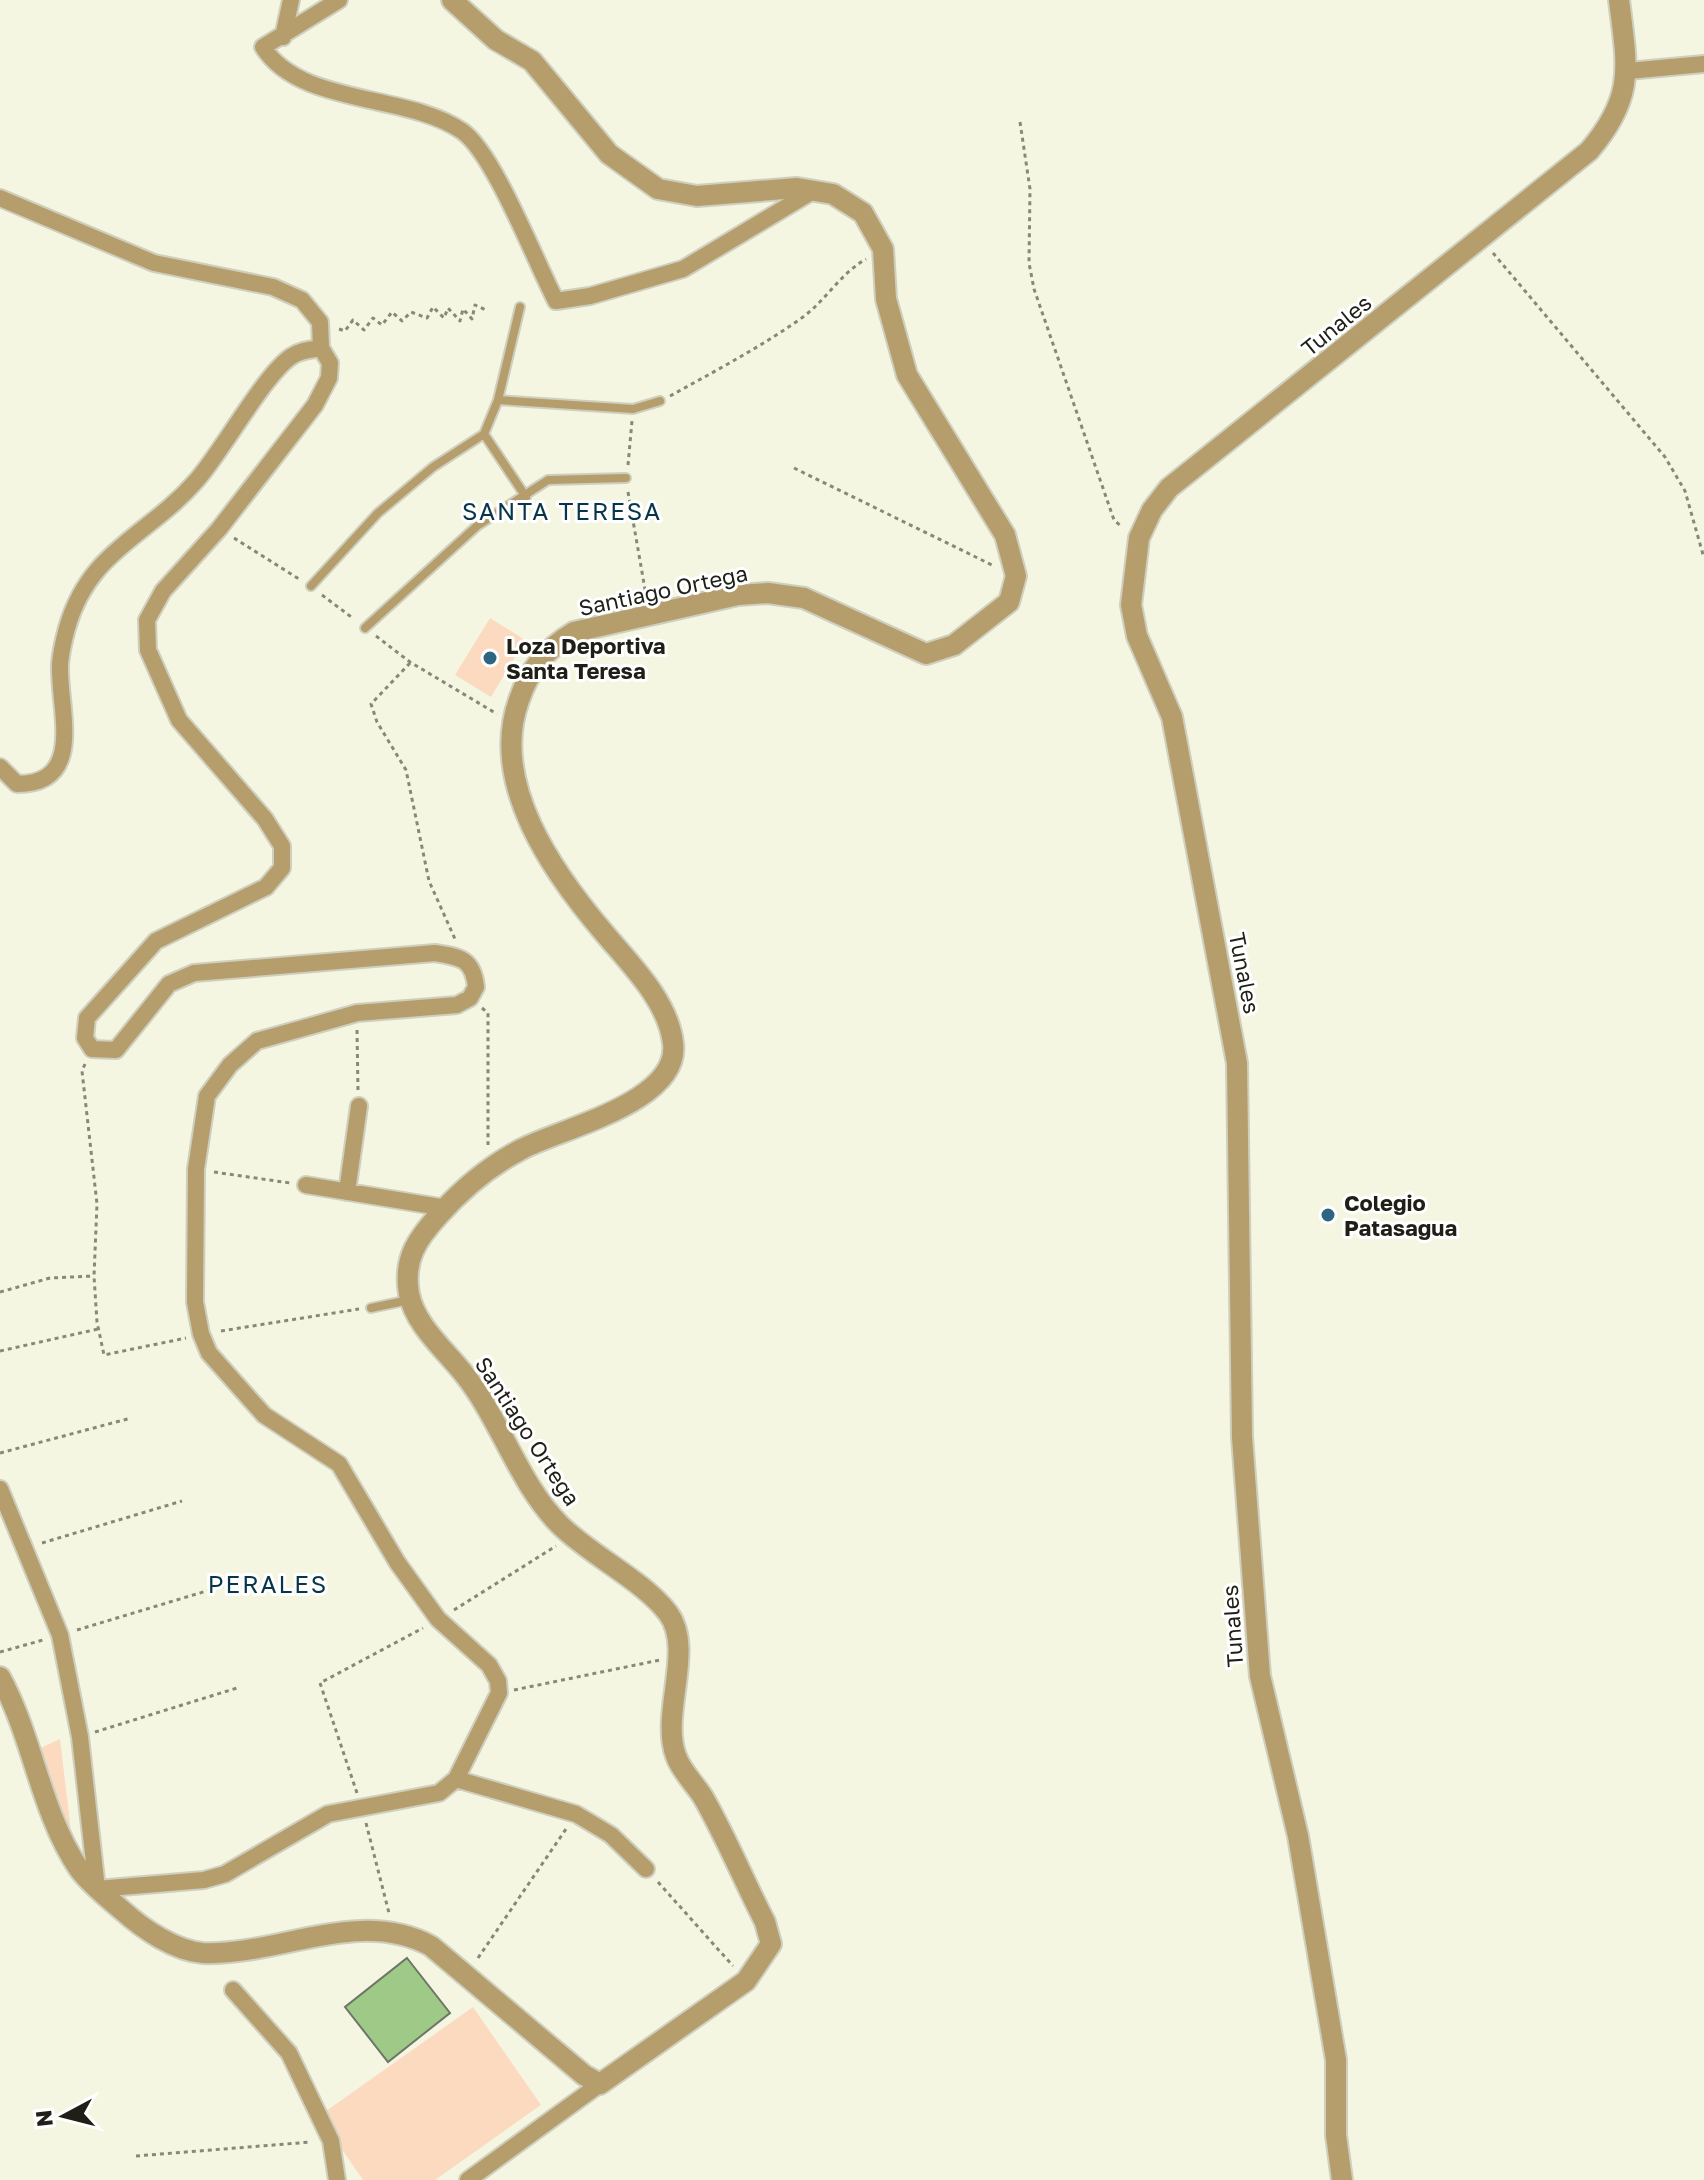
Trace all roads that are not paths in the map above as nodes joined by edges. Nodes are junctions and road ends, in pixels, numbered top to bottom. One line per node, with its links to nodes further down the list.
1 (291, 0): 5 (street)
2 (339, 0): 5 (street)
3 (452, 0): 8 (street)
4 (1619, 0): 7 (street, Tunales)
5 (283, 37): 8 (street)
6 (1704, 64): 7 (street)
7 (1628, 71): 35 (street, Tunales)
8 (813, 191): 23 (street, Santiago Ortega)
9 (0, 198): 11 (street)
10 (520, 307): 12 (lane)
11 (321, 348): 19 (street); 28 (street)
12 (498, 400): 13 (lane); 14 (lane)
13 (660, 401)
14 (484, 434): 16 (lane); 17 (lane)
15 (626, 478): 16 (lane)
16 (526, 497): 18 (lane)
17 (311, 586)
18 (365, 628)
19 (0, 767)
20 (359, 1106): 22 (street)
21 (306, 1185): 22 (street)
22 (347, 1192): 23 (street)
23 (446, 1208): 24 (street, Santiago Ortega)
24 (410, 1300): 25 (lane); 32 (street, Santiago Ortega)
25 (371, 1308)
26 (0, 1489): 30 (street)
27 (0, 1677): 30 (street)
28 (456, 1779): 29 (street); 30 (street)
29 (646, 1869)
30 (97, 1889): 32 (street)
31 (233, 1990): 33 (street)
32 (600, 2084): 34 (street)
33 (337, 2180)
34 (468, 2180)
35 (1342, 2180)

